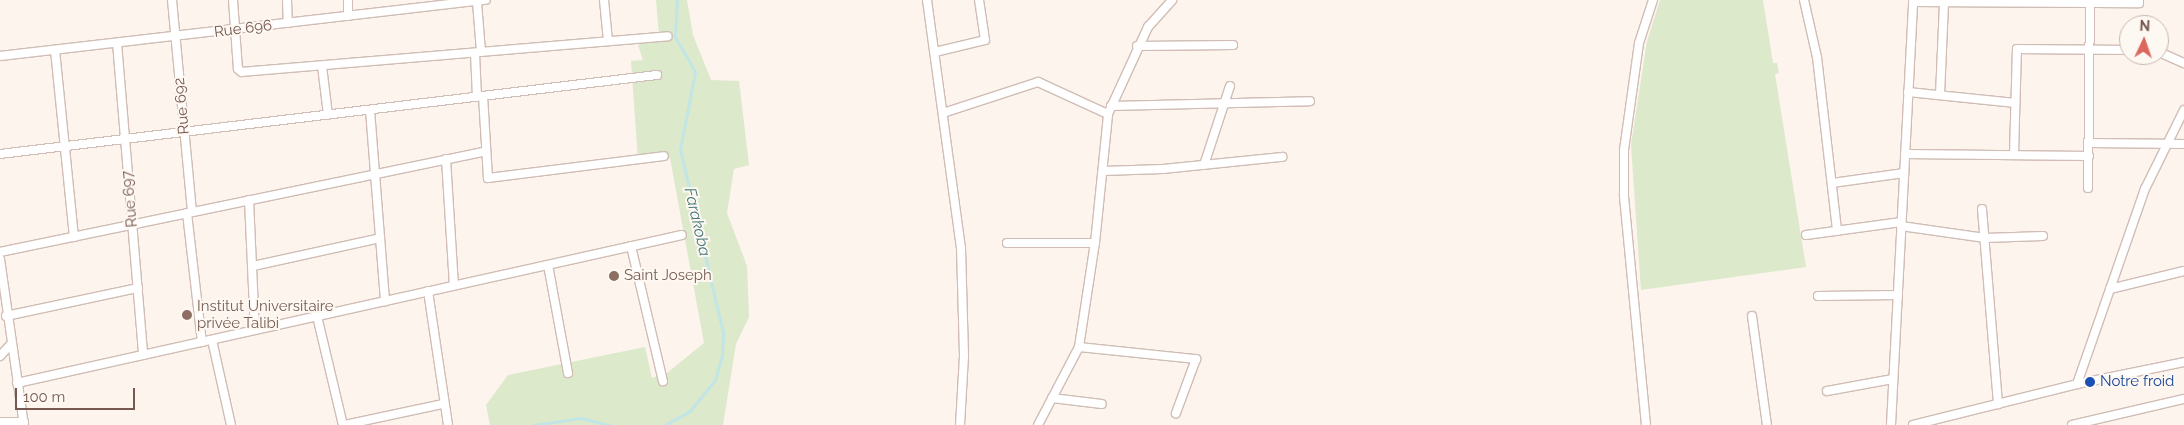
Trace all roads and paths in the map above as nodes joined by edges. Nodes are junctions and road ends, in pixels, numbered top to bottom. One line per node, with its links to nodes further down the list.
1 (172, 0): 21 (street, Rue 692)
2 (233, 0): 20 (street)
3 (288, 0): 19 (street)
4 (348, 0): 18 (street)
5 (486, 0): 16 (street, Rue 696)
6 (604, 0): 23 (street)
7 (927, 0): 31 (street)
8 (979, 0): 31 (street)
9 (1172, 0): 26 (street)
10 (1653, 0): 129 (street)
11 (1804, 0): 67 (street)
12 (2139, 0): 15 (street)
13 (1913, 1): 17 (street); 38 (street)
14 (1957, 1): 15 (street); 17 (street)
15 (2090, 1): 28 (street)
16 (477, 2): 18 (street, Rue 696); 30 (street)
17 (1944, 2): 39 (street)
18 (348, 16): 19 (street, Rue 696)
19 (288, 23): 20 (street, Rue 696)
20 (235, 30): 21 (street, Rue 696); 35 (street)
21 (175, 36): 24 (street, Rue 696); 49 (street, Rue 692)
22 (667, 36): 23 (street)
23 (608, 41): 30 (street)
24 (117, 43): 27 (street, Rue 696); 50 (street, Rue 697)
25 (1233, 45): 26 (street)
26 (1138, 46): 45 (street)
27 (55, 50): 32 (street, Rue 696); 54 (street)
28 (2090, 50): 29 (street); 42 (street); 51 (street)
29 (2119, 50)
30 (478, 52): 35 (street); 40 (street)
31 (935, 52): 47 (street)
32 (0, 56)
33 (2169, 56): 34 (street)
34 (2184, 63)
35 (322, 66): 48 (street)
36 (657, 75): 40 (street)
37 (1230, 86): 43 (street)
38 (1908, 92): 39 (street); 57 (street)
39 (1940, 95): 42 (street)
40 (480, 96): 44 (street); 55 (street)
41 (1310, 101): 43 (street)
42 (2015, 103): 58 (street)
43 (1224, 104): 45 (street); 63 (street)
44 (370, 110): 48 (street); 66 (street)
45 (1110, 110): 47 (street); 64 (street)
46 (2184, 110): 52 (street)
47 (943, 113): 127 (street)
48 (328, 115): 49 (street)
49 (184, 132): 50 (street); 71 (street, Rue 692)
50 (125, 139): 54 (street); 72 (street, Rue 697)
51 (2089, 143): 52 (street); 60 (street)
52 (2167, 144): 53 (street); 91 (street)
53 (2184, 144)
54 (65, 146): 56 (street); 78 (street)
55 (486, 151): 59 (street); 62 (street)
56 (0, 154)
57 (1905, 154): 58 (street); 65 (street)
58 (2014, 155): 60 (street)
59 (664, 156)
60 (2088, 156): 68 (street)
61 (1282, 158): 63 (street)
62 (446, 159): 66 (street); 89 (street)
63 (1204, 165): 64 (street)
64 (1103, 171): 82 (street)
65 (1904, 173): 67 (street); 73 (street)
66 (375, 174): 69 (street); 79 (street)
67 (1832, 183): 74 (street)
68 (2088, 188)
69 (249, 200): 71 (street); 87 (street)
70 (1982, 209): 80 (street)
71 (189, 213): 72 (street); 103 (street, Rue 692)
72 (132, 224): 78 (street); 90 (street, Rue 697)
73 (1901, 224): 74 (street); 80 (street); 93 (street)
74 (1837, 231): 76 (street)
75 (682, 235): 83 (street)
76 (1806, 235)
77 (2043, 236): 80 (street)
78 (74, 237): 84 (street)
79 (380, 238): 87 (street); 95 (street)
80 (1985, 238): 119 (street)
81 (1007, 243): 82 (street)
82 (1095, 243): 105 (street)
83 (631, 246): 86 (street); 111 (street)
84 (0, 252)
85 (0, 259): 96 (street)
86 (548, 265): 89 (street); 109 (street)
87 (253, 266): 99 (street)
88 (2184, 271): 91 (street)
89 (454, 285): 92 (street)
90 (138, 288): 96 (street); 106 (street, Rue 697)
91 (2110, 289): 113 (street)
92 (428, 291): 95 (street); 117 (street)
93 (1898, 295): 94 (street); 110 (street)
94 (1818, 296)
95 (385, 301): 97 (street)
96 (6, 316): 101 (street)
97 (317, 316): 99 (street); 125 (street)
98 (1752, 316): 130 (street)
99 (255, 330): 102 (street)
100 (0, 335): 101 (street)
101 (9, 335): 104 (street)
102 (212, 340): 103 (street); 124 (street)
103 (202, 342): 106 (street)
104 (11, 344): 107 (street); 112 (street)
105 (1079, 347): 115 (street); 120 (street)
106 (143, 355): 112 (street)
107 (0, 356)
108 (2184, 362): 113 (street)
109 (568, 374)
110 (1894, 379): 114 (street); 131 (street)
111 (663, 381)
112 (17, 383): 123 (street)
113 (2077, 384): 119 (street)
114 (1827, 391)
115 (1052, 398): 118 (street); 128 (street)
116 (2184, 398): 121 (street)
117 (443, 404): 125 (street); 126 (street)
118 (1102, 404)
119 (1998, 404): 132 (street)
120 (1176, 413)
121 (2105, 416): 133 (street); 134 (street)
122 (0, 422): 123 (street)
123 (24, 424)
124 (231, 425)
125 (344, 425)
126 (448, 425)
127 (960, 425)
128 (1038, 425)
129 (1646, 425)
130 (1767, 425)
131 (1891, 425)
132 (1913, 425)
133 (2072, 425)
134 (2106, 425)

